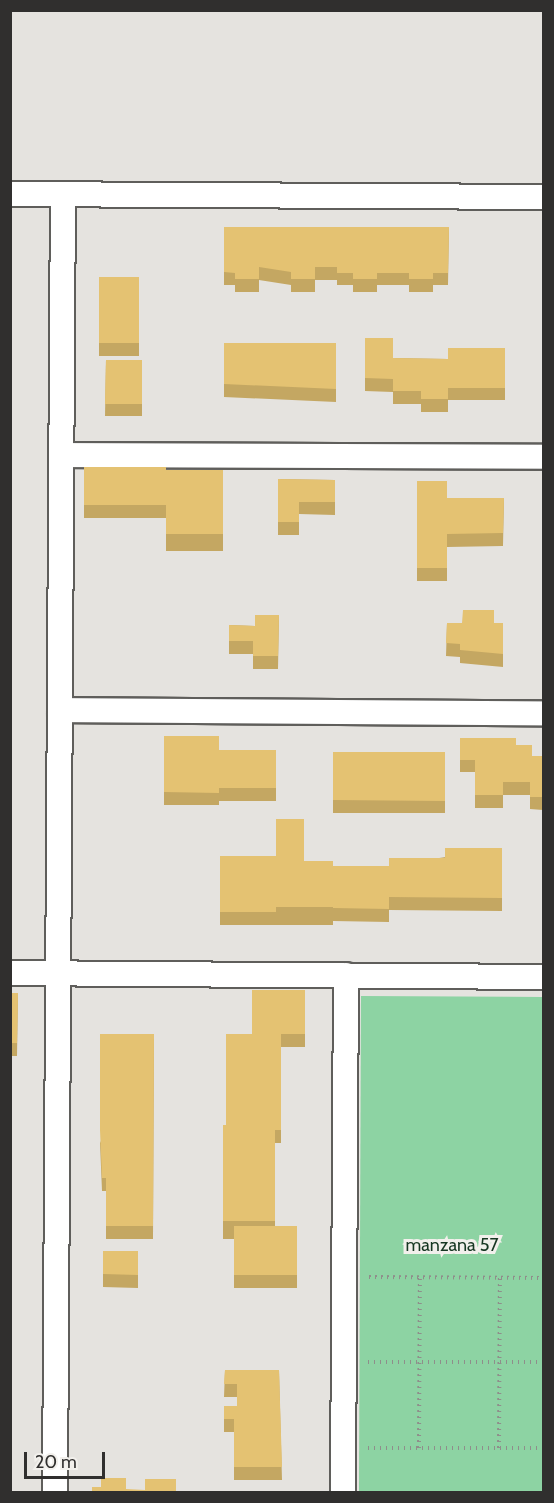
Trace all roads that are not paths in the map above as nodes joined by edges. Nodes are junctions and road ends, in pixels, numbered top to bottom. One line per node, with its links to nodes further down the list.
1 (10, 194): 2 (street)
2 (63, 194): 3 (street); 4 (street)
3 (543, 197)
4 (62, 455): 5 (street); 6 (street)
5 (543, 458)
6 (60, 710): 7 (street); 9 (street)
7 (543, 713)
8 (10, 973): 9 (street)
9 (58, 973): 10 (street); 12 (street)
10 (346, 975): 11 (street); 13 (street)
11 (543, 976)
12 (55, 1492)
13 (343, 1492)

